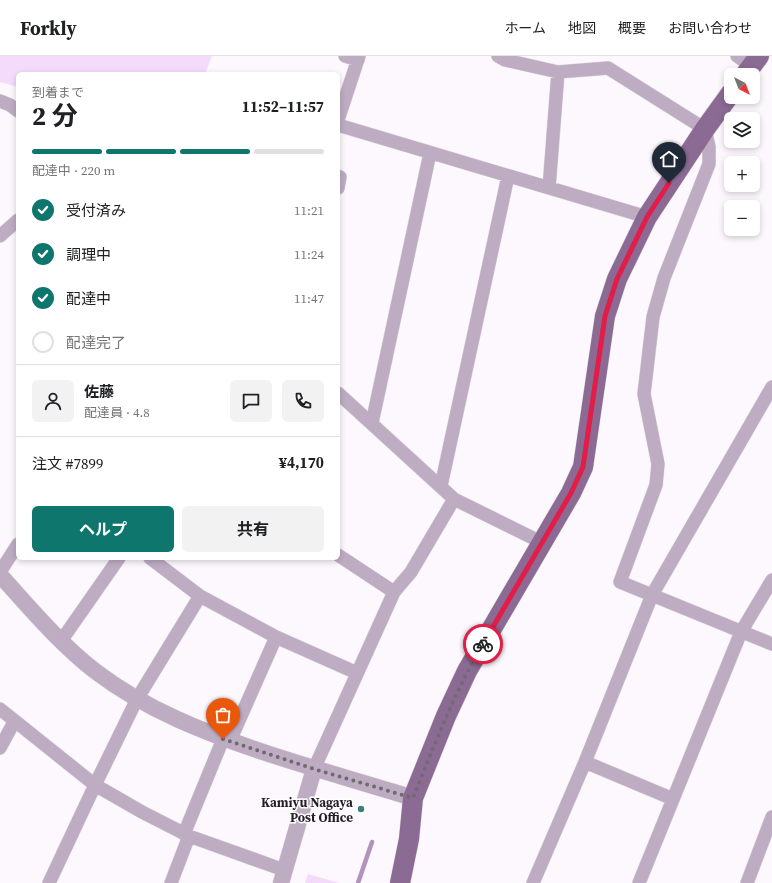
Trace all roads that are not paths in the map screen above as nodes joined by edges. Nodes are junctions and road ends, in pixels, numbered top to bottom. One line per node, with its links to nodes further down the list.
1 (498, 56): 3 (street)
2 (354, 57): 7 (street)
3 (558, 72): 9 (street); 12 (street)
4 (0, 101): 6 (street)
5 (724, 103): 9 (main road)
6 (16, 110)
7 (340, 112)
8 (340, 126): 10 (street)
9 (705, 129): 13 (main road); 29 (street)
10 (430, 153): 11 (street); 18 (street)
11 (508, 176): 12 (street); 19 (street)
12 (549, 188): 13 (street)
13 (647, 217): 21 (main road)
14 (16, 222): 15 (street)
15 (0, 236)
16 (772, 387): 29 (street)
17 (340, 395): 18 (street)
18 (372, 423): 19 (street)
19 (440, 486): 20 (street)
20 (454, 499): 21 (street); 28 (street)
21 (543, 542): 44 (main road)
22 (16, 547): 26 (street)
23 (340, 556): 28 (street)
24 (118, 560): 33 (street)
25 (153, 560): 30 (street)
26 (0, 573): 33 (street)
27 (772, 580): 31 (street)
28 (394, 592): 35 (street)
29 (652, 595): 31 (street); 41 (street)
30 (200, 596): 32 (street); 36 (street)
31 (741, 632): 34 (street); 45 (street)
32 (276, 637): 35 (street); 39 (street)
33 (61, 641): 36 (street)
34 (772, 644)
35 (357, 673): 42 (street)
36 (137, 699): 39 (street); 43 (street)
37 (0, 709): 38 (street)
38 (14, 722): 40 (street); 43 (street)
39 (227, 740): 42 (street); 47 (street)
40 (0, 748)
41 (585, 762): 45 (street); 52 (street)
42 (314, 769): 44 (street); 48 (street)
43 (95, 786): 47 (street); 49 (street)
44 (413, 798): 51 (main road)
45 (674, 799): 53 (street)
46 (772, 817): 54 (street)
47 (187, 835): 48 (street); 50 (street)
48 (283, 877)
49 (49, 883)
50 (171, 883)
51 (400, 883)
52 (533, 883)
53 (640, 883)
54 (747, 883)

